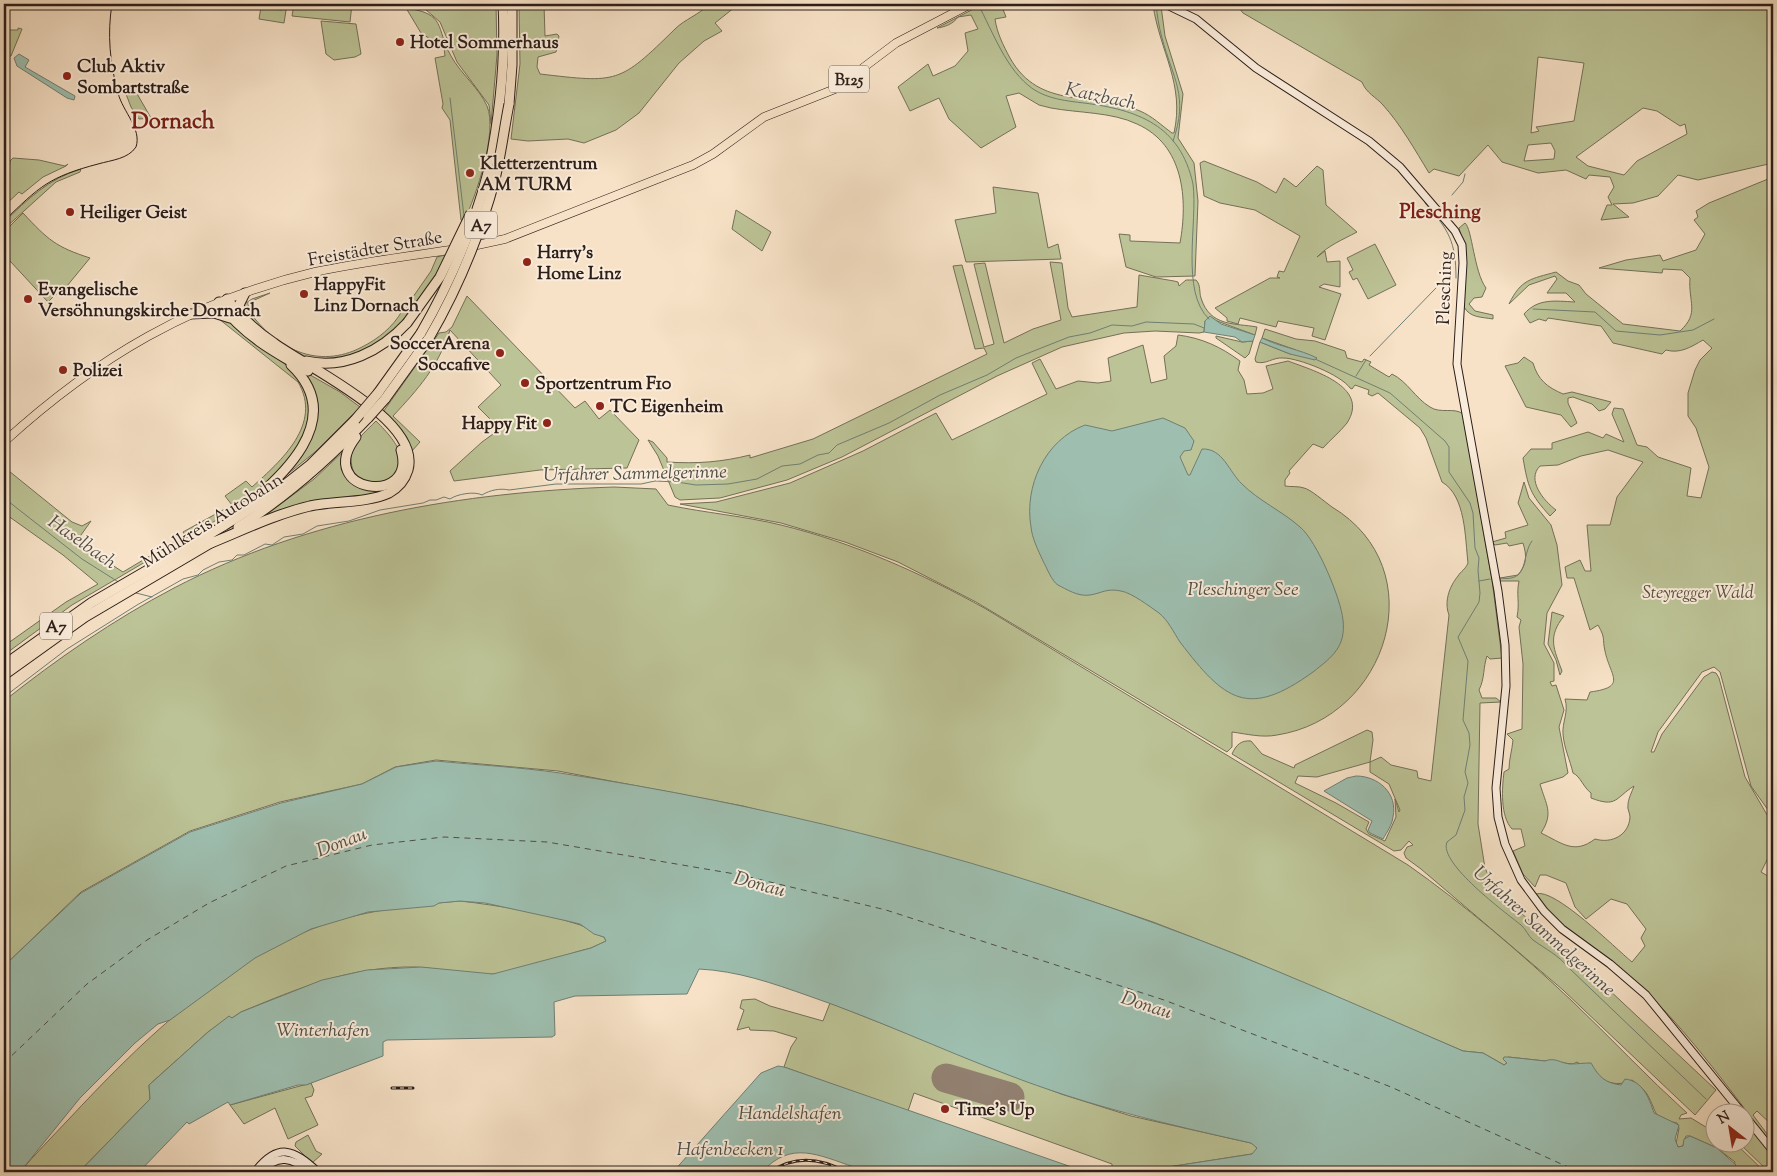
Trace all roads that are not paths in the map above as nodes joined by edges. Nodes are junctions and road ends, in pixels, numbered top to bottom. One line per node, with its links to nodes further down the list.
1 (503, 4): 7 (highway, A7)
2 (512, 4): 13 (highway, A7, bridge)
3 (1059, 4): 4 (main road)
4 (1086, 4)
5 (1166, 4): 25 (main road, Plesching)
6 (968, 5): 8 (main road, Freistädter Straße / B125)
7 (489, 169): 13 (highway, A7, bridge); 14 (highway, bridge)
8 (245, 293): 9 (main road, Freistädter Straße / B125); 11 (highway)
9 (223, 300): 10 (main road, Freistädter Straße / B125); 11 (highway); 12 (highway)
10 (190, 314): 12 (highway); 18 (main road, Freistädter Straße / B125)
11 (244, 319): 14 (highway)
12 (234, 321): 15 (highway)
13 (425, 335): 16 (highway, Mühlkreis Autobahn / A7)
14 (300, 360): 21 (highway)
15 (288, 362): 17 (highway); 21 (highway)
16 (382, 396): 17 (highway, Mühlkreis Autobahn / A7, bridge); 17 (highway, Mühlkreis Autobahn / A7, bridge)
17 (360, 424): 21 (highway, Mühlkreis Autobahn / A7)
18 (12, 436): 19 (main road, Freistädter Straße / B125); 20 (main road, Freistädter Straße / B125)
19 (4, 442)
20 (4, 448)
21 (211, 538): 22 (highway, Mühlkreis Autobahn / A7)
22 (114, 593): 23 (highway, Mühlkreis Autobahn / A7); 24 (highway, Mühlkreis Autobahn / A7)
23 (4, 665)
24 (4, 676)
25 (1736, 1104)
26 (1754, 1127): 27 (main road, Plesching)
27 (1773, 1151)
28 (255, 1172): 31 (main road)
29 (262, 1172): 30 (main road)
30 (310, 1172)
31 (318, 1172)

